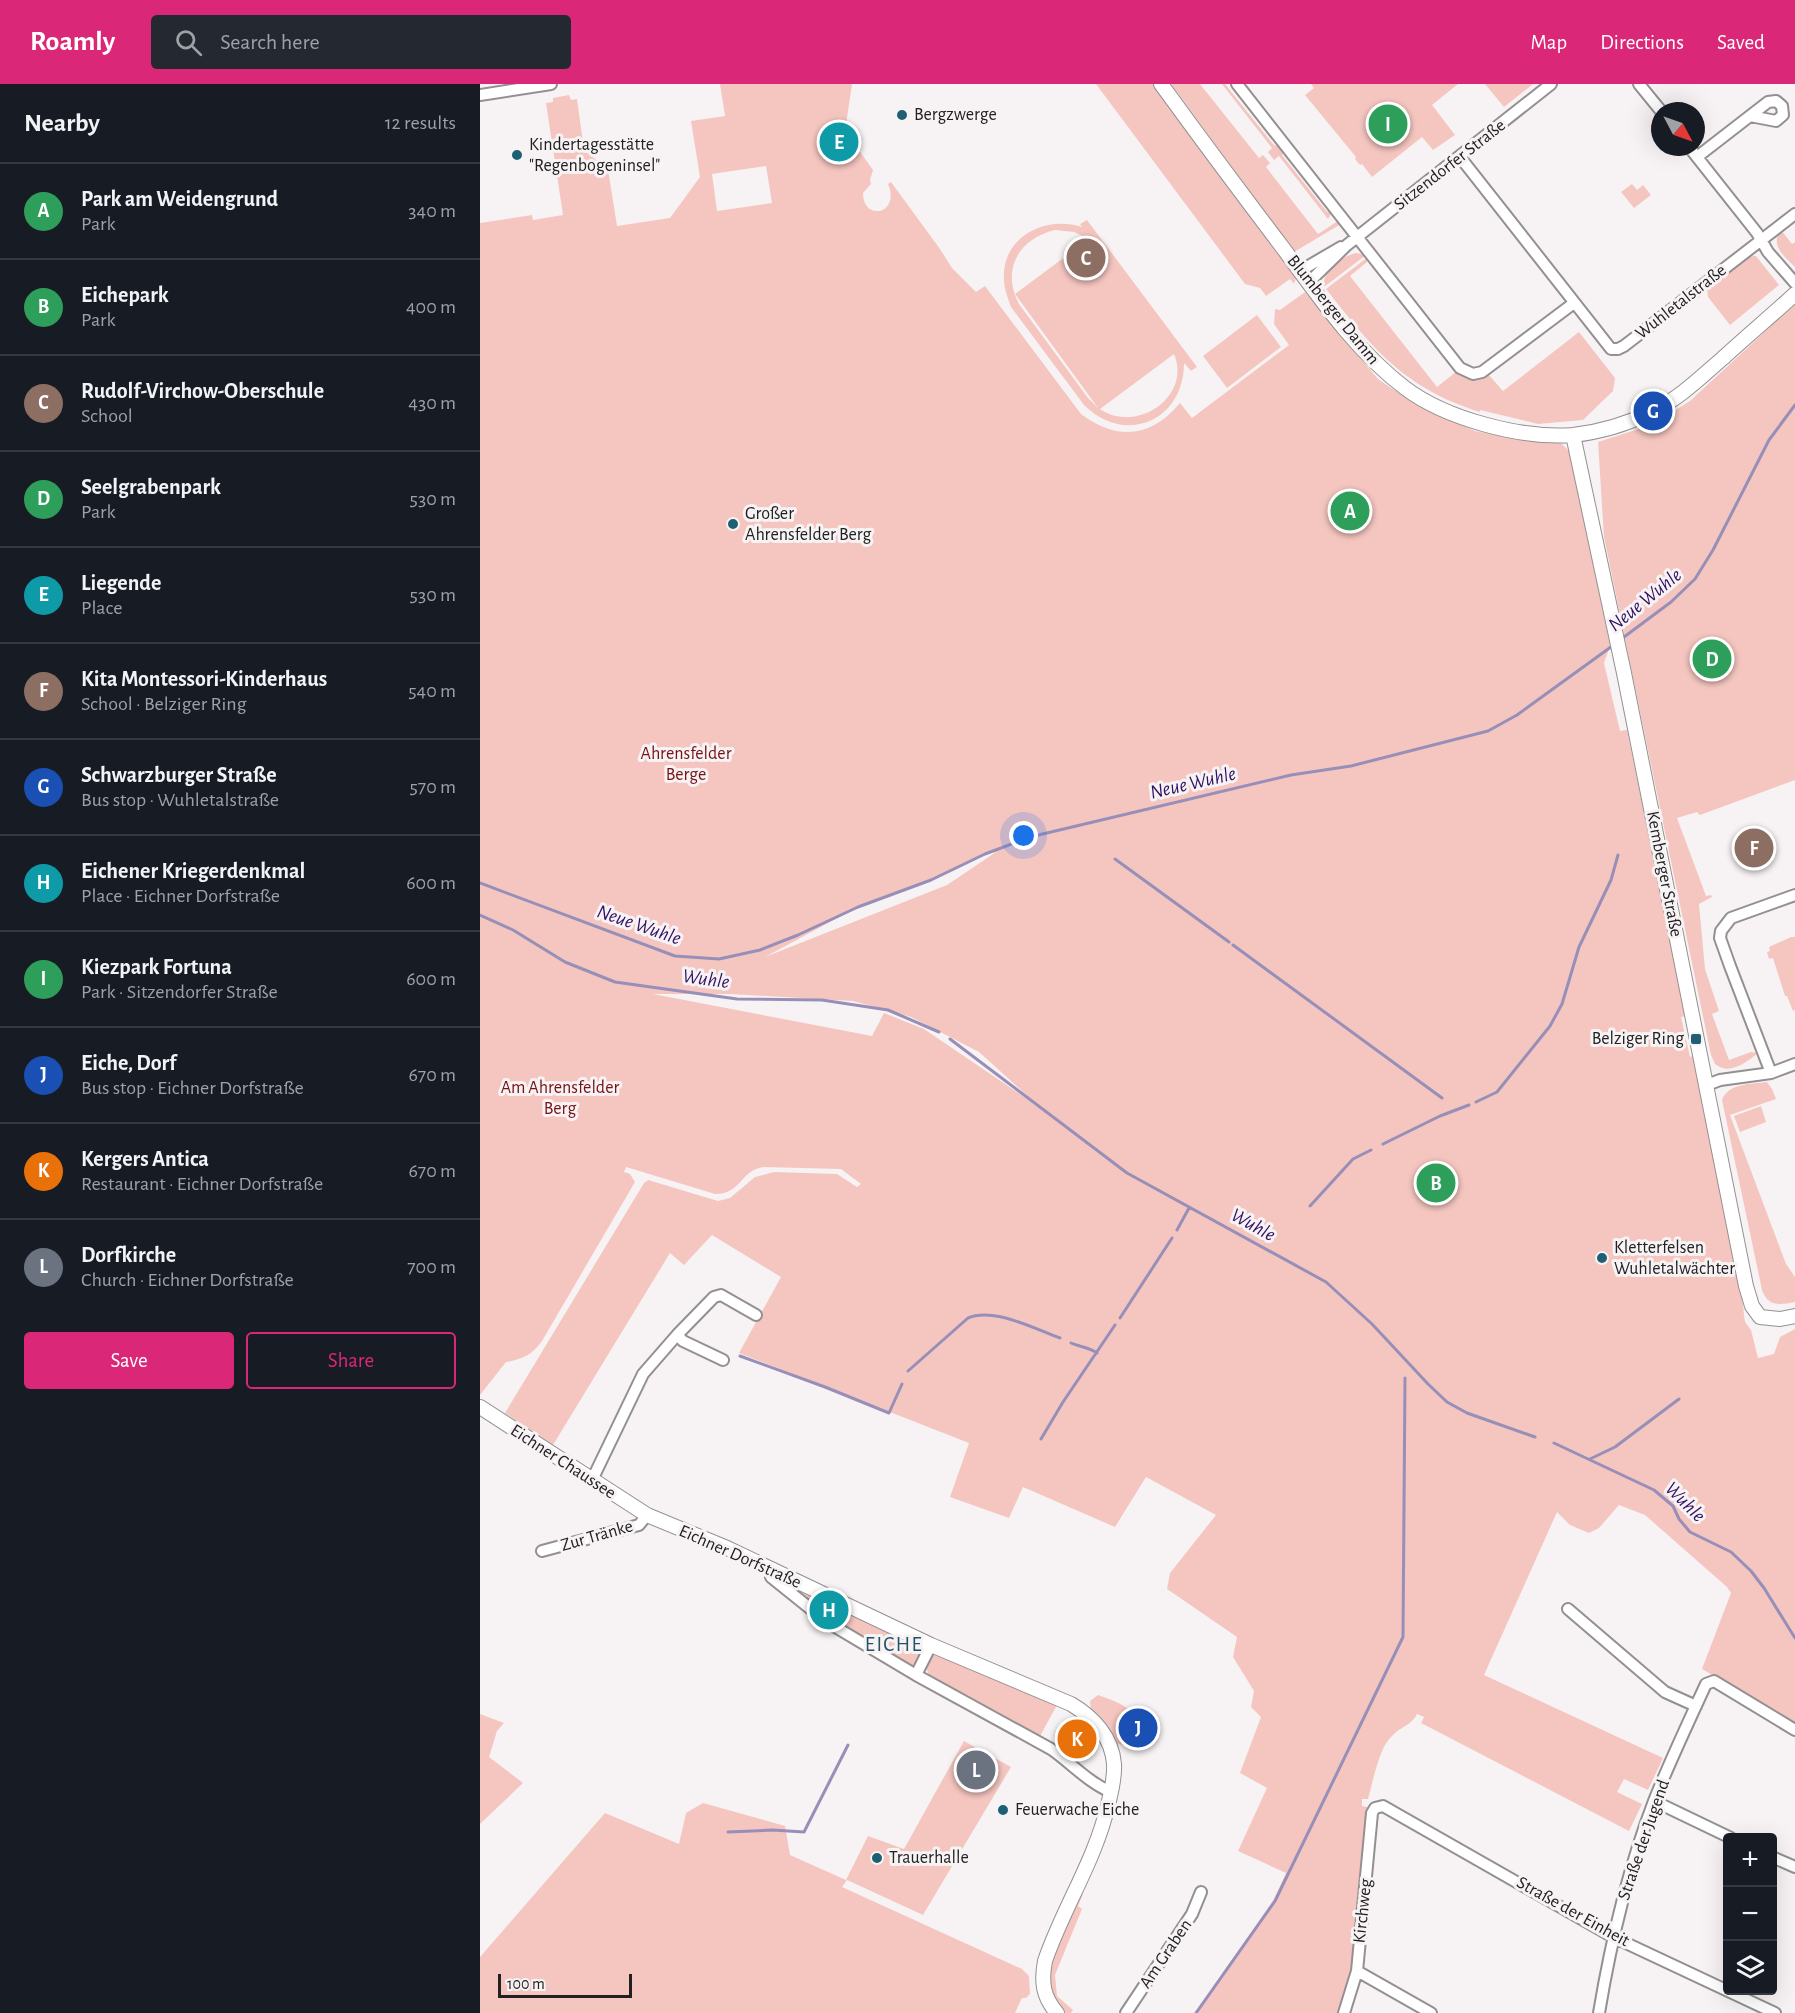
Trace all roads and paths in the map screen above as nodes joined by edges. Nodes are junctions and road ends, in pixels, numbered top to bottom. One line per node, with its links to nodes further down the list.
1 (551, 84): 6 (street)
2 (1161, 84): 14 (main road, Blumberger Damm)
3 (1237, 84): 12 (street)
4 (1551, 84): 9 (street, Sitzendorfer Straße)
5 (1639, 84): 7 (street)
6 (480, 94)
7 (1653, 102)
8 (1750, 116): 10 (street)
9 (1460, 157): 12 (street, Sitzendorfer Straße); 17 (street, Wuhletalstraße)
10 (1697, 157): 13 (street)
11 (1795, 214): 13 (street, Wuhletalstraße)
12 (1358, 237): 14 (street, Sitzendorfer Straße); 17 (street)
13 (1761, 240): 15 (street); 17 (street, Wuhletalstraße)
14 (1304, 277): 18 (main road, Blumberger Damm)
15 (1795, 282)
16 (1795, 294): 18 (main road)
17 (1574, 303)
18 (1573, 435): 22 (main road, Kemberger Straße)
19 (1795, 895): 21 (street)
20 (1795, 1064): 21 (street)
21 (1771, 1074): 22 (street)
22 (1707, 1085): 24 (main road, Kemberger Straße)
23 (756, 1315): 25 (street)
24 (1795, 1316)
25 (677, 1335): 26 (street); 28 (street)
26 (723, 1360)
27 (480, 1407): 28 (main road, Eichner Chaussee)
28 (592, 1480): 29 (main road, Eichner Chaussee)
29 (647, 1515): 30 (street, Zur Tränke); 33 (main road, Eichner Dorfstraße)
30 (542, 1551)
31 (771, 1577): 34 (street, Eichner Dorfstraße)
32 (1568, 1609): 35 (street)
33 (931, 1645): 34 (street); 37 (main road, Eichner Dorfstraße)
34 (916, 1676): 37 (street, Eichner Dorfstraße)
35 (1696, 1706): 36 (street, Straße der Jugend); 38 (street, Straße der Jugend)
36 (1795, 1730)
37 (1111, 1792): 46 (main road, Eichner Dorfstraße)
38 (1654, 1801): 40 (street); 44 (street, Straße der Jugend)
39 (1375, 1808): 44 (street, Straße der Einheit); 45 (street, Kirchweg)
40 (1723, 1834)
41 (1777, 1859): 42 (street)
42 (1795, 1867)
43 (1201, 1892): 47 (street, Am Graben)
44 (1613, 1936): 50 (street, Straße der Jugend); 51 (street, Straße der Einheit)
45 (1357, 1971): 48 (street, Kirchweg); 49 (street)
46 (1057, 2013)
47 (1126, 2013)
48 (1344, 2013)
49 (1431, 2013)
50 (1599, 2013)
51 (1775, 2013)

